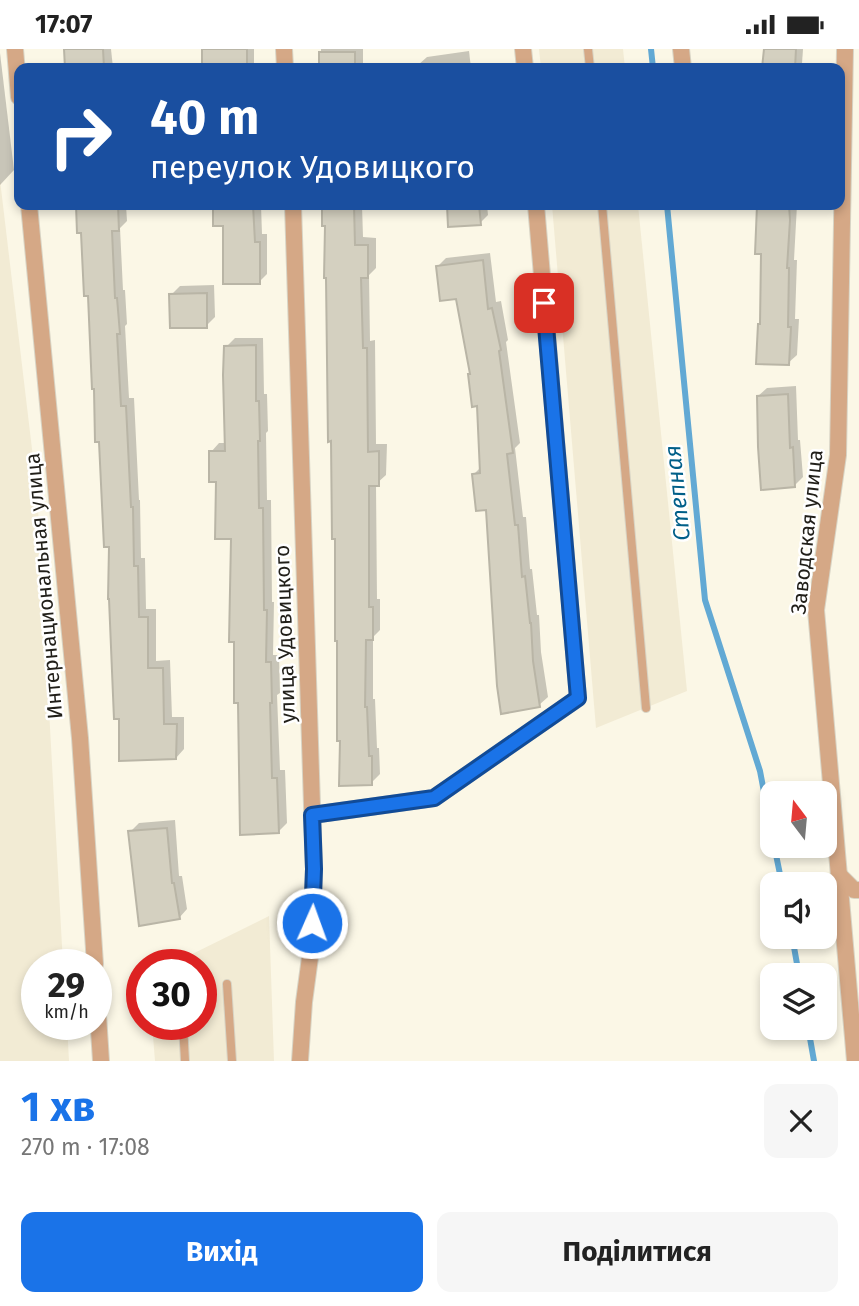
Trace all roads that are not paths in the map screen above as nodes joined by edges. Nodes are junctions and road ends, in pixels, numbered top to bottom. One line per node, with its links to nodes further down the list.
1 (845, 49): 2 (street, Заводская улица)
2 (847, 108): 3 (street, Заводская улица)
3 (845, 185)
4 (29, 210): 13 (street, Интернациональная улица)
5 (293, 210): 10 (street, улица Удовицкого)
6 (536, 210): 10 (street)
7 (602, 210): 9 (lane)
8 (844, 210): 11 (street, Заводская улица)
9 (646, 708)
10 (312, 815): 20 (street, улица Удовицкого)
11 (839, 875): 12 (street); 21 (street, Заводская улица)
12 (859, 890)
13 (94, 949)
14 (228, 984): 19 (lane)
15 (100, 1040): 17 (street)
16 (184, 1040): 18 (lane)
17 (101, 1061)
18 (185, 1061)
19 (232, 1061)
20 (300, 1061)
21 (855, 1061)

